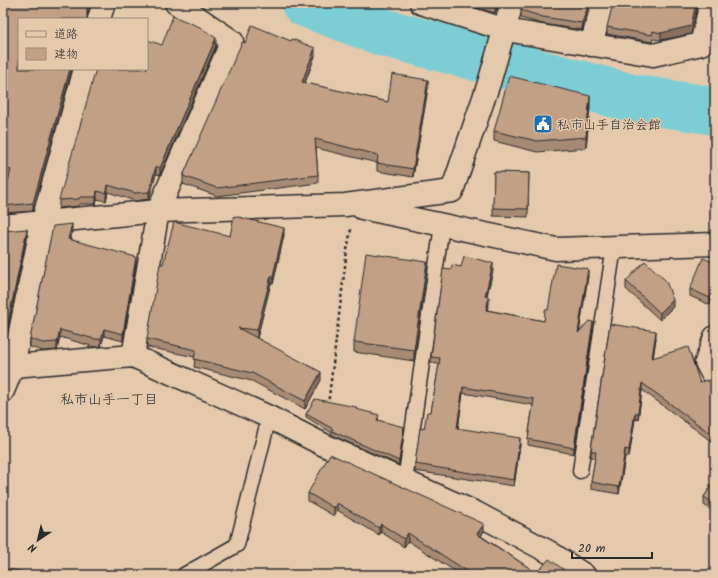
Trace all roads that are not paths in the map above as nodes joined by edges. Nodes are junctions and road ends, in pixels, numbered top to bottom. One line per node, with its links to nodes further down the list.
1 (104, 3): 7 (street)
2 (176, 3): 12 (street)
3 (422, 3): 8 (street)
4 (512, 3): 8 (street)
5 (603, 3): 9 (street)
6 (711, 3): 9 (street)
7 (99, 18)
8 (506, 30): 9 (street); 11 (street)
9 (591, 44)
10 (85, 70): 13 (street)
11 (350, 206): 12 (street); 14 (street)
12 (158, 211): 13 (street); 19 (street)
13 (42, 224): 15 (street); 20 (street)
14 (442, 225): 17 (street); 25 (lane)
15 (3, 226)
16 (715, 244): 17 (street)
17 (614, 247): 24 (lane)
18 (715, 337): 21 (street)
19 (133, 356): 20 (street); 23 (street)
20 (13, 366): 22 (street)
21 (715, 379)
22 (3, 391)
23 (269, 417): 25 (street); 26 (lane)
24 (580, 471)
25 (405, 481): 27 (street)
26 (184, 575)
27 (584, 575)

